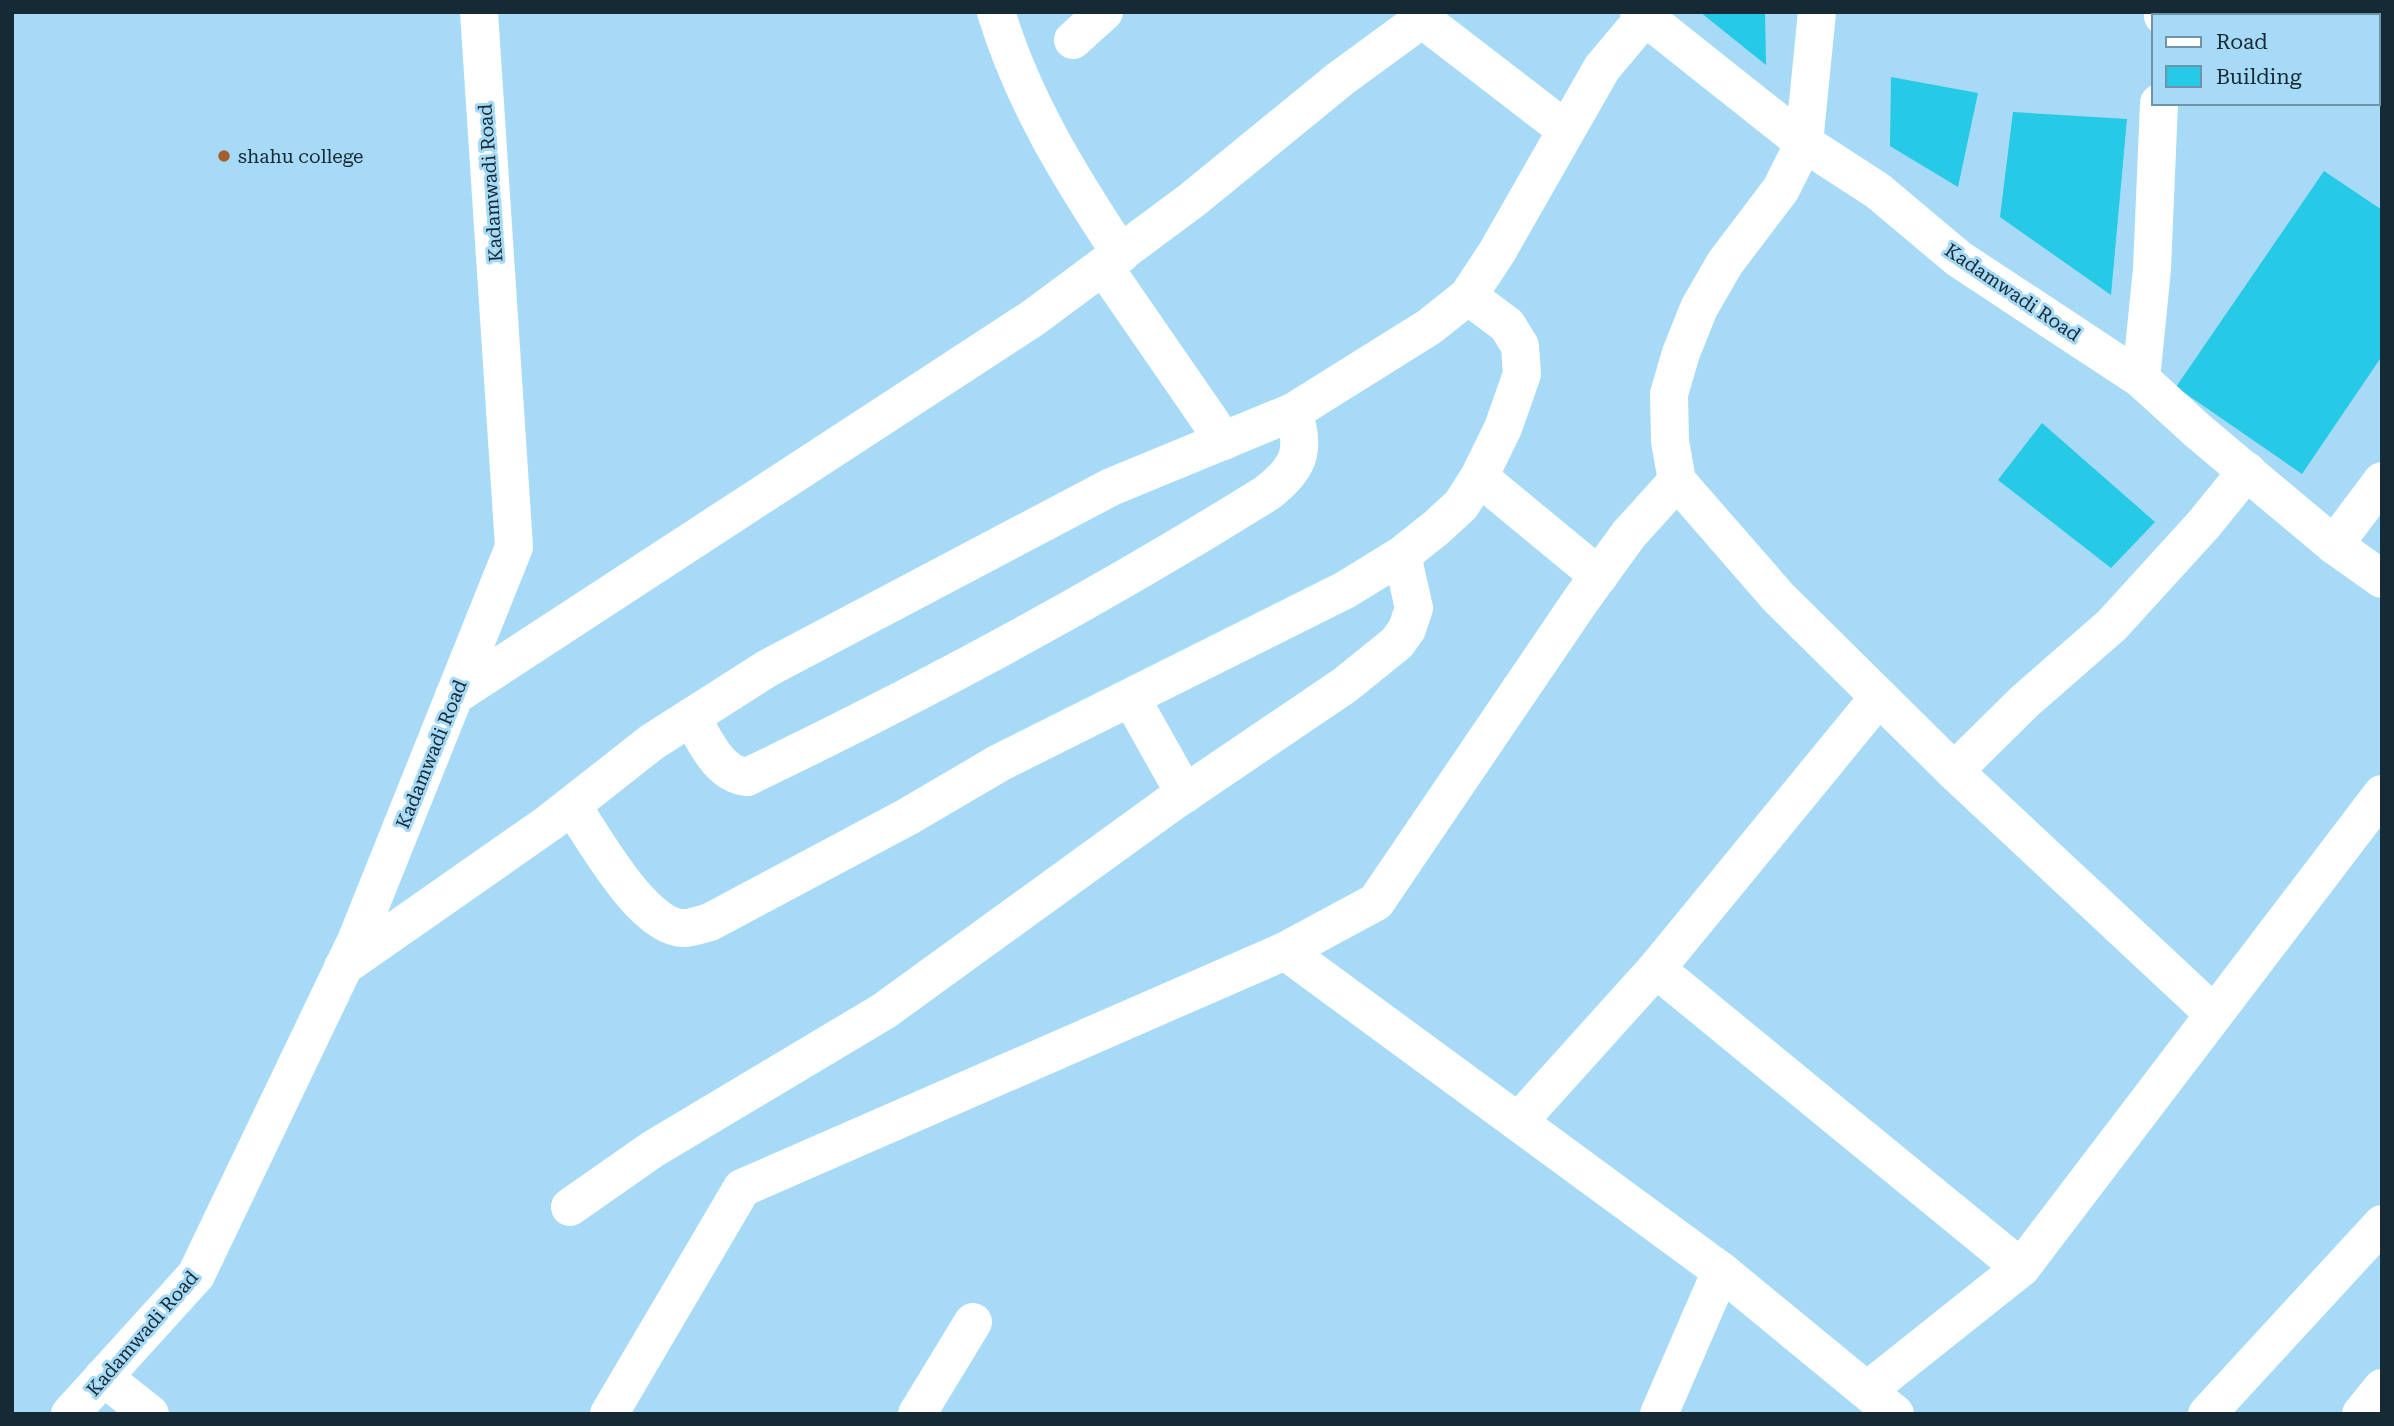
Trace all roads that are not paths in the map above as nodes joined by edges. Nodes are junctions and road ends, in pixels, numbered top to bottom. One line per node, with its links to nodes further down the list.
1 (479, 12): 24 (street, Kadamwadi Road)
2 (996, 12): 11 (street)
3 (1104, 12): 7 (street)
4 (1817, 12): 10 (street)
5 (1419, 15): 9 (street); 11 (street)
6 (1642, 15): 9 (street); 10 (street, Kadamwadi Road)
7 (1073, 40)
8 (2159, 105): 13 (street)
9 (1564, 129): 12 (street)
10 (1804, 143): 13 (street, Kadamwadi Road); 18 (street)
11 (1112, 261): 15 (street); 24 (street)
12 (1468, 296): 14 (street); 17 (street)
13 (2141, 379): 16 (street, Kadamwadi Road)
14 (1293, 412): 15 (street); 27 (street)
15 (1224, 441): 27 (street)
16 (2246, 471): 20 (street, Kadamwadi Road); 28 (street)
17 (1479, 477): 21 (street); 22 (street)
18 (1677, 481): 22 (street); 25 (street)
19 (2382, 481): 20 (street)
20 (2334, 545): 23 (street, Kadamwadi Road)
21 (1402, 555): 26 (street); 29 (street)
22 (1599, 576): 32 (street)
23 (2382, 579)
24 (454, 696): 33 (street, Kadamwadi Road)
25 (1880, 697): 28 (street); 34 (street)
26 (1131, 698): 29 (street); 31 (street)
27 (691, 717): 31 (street)
28 (1954, 771): 35 (street)
29 (1185, 794): 37 (street)
30 (2382, 794): 35 (street)
31 (572, 806): 33 (street)
32 (1285, 951): 36 (street); 47 (street)
33 (343, 967): 42 (street, Kadamwadi Road)
34 (1656, 970): 36 (street); 39 (street)
35 (2214, 1014): 39 (street)
36 (1520, 1121): 40 (street)
37 (570, 1207)
38 (2382, 1224): 50 (street)
39 (2021, 1268): 44 (street)
40 (1721, 1270): 44 (street); 49 (street)
41 (973, 1322): 48 (street)
42 (103, 1377): 45 (street, Kadamwadi Road); 46 (street)
43 (2382, 1388): 51 (street)
44 (1882, 1402)
45 (70, 1414)
46 (150, 1414)
47 (609, 1414)
48 (917, 1414)
49 (1659, 1414)
50 (2207, 1414)
51 (2361, 1414)

